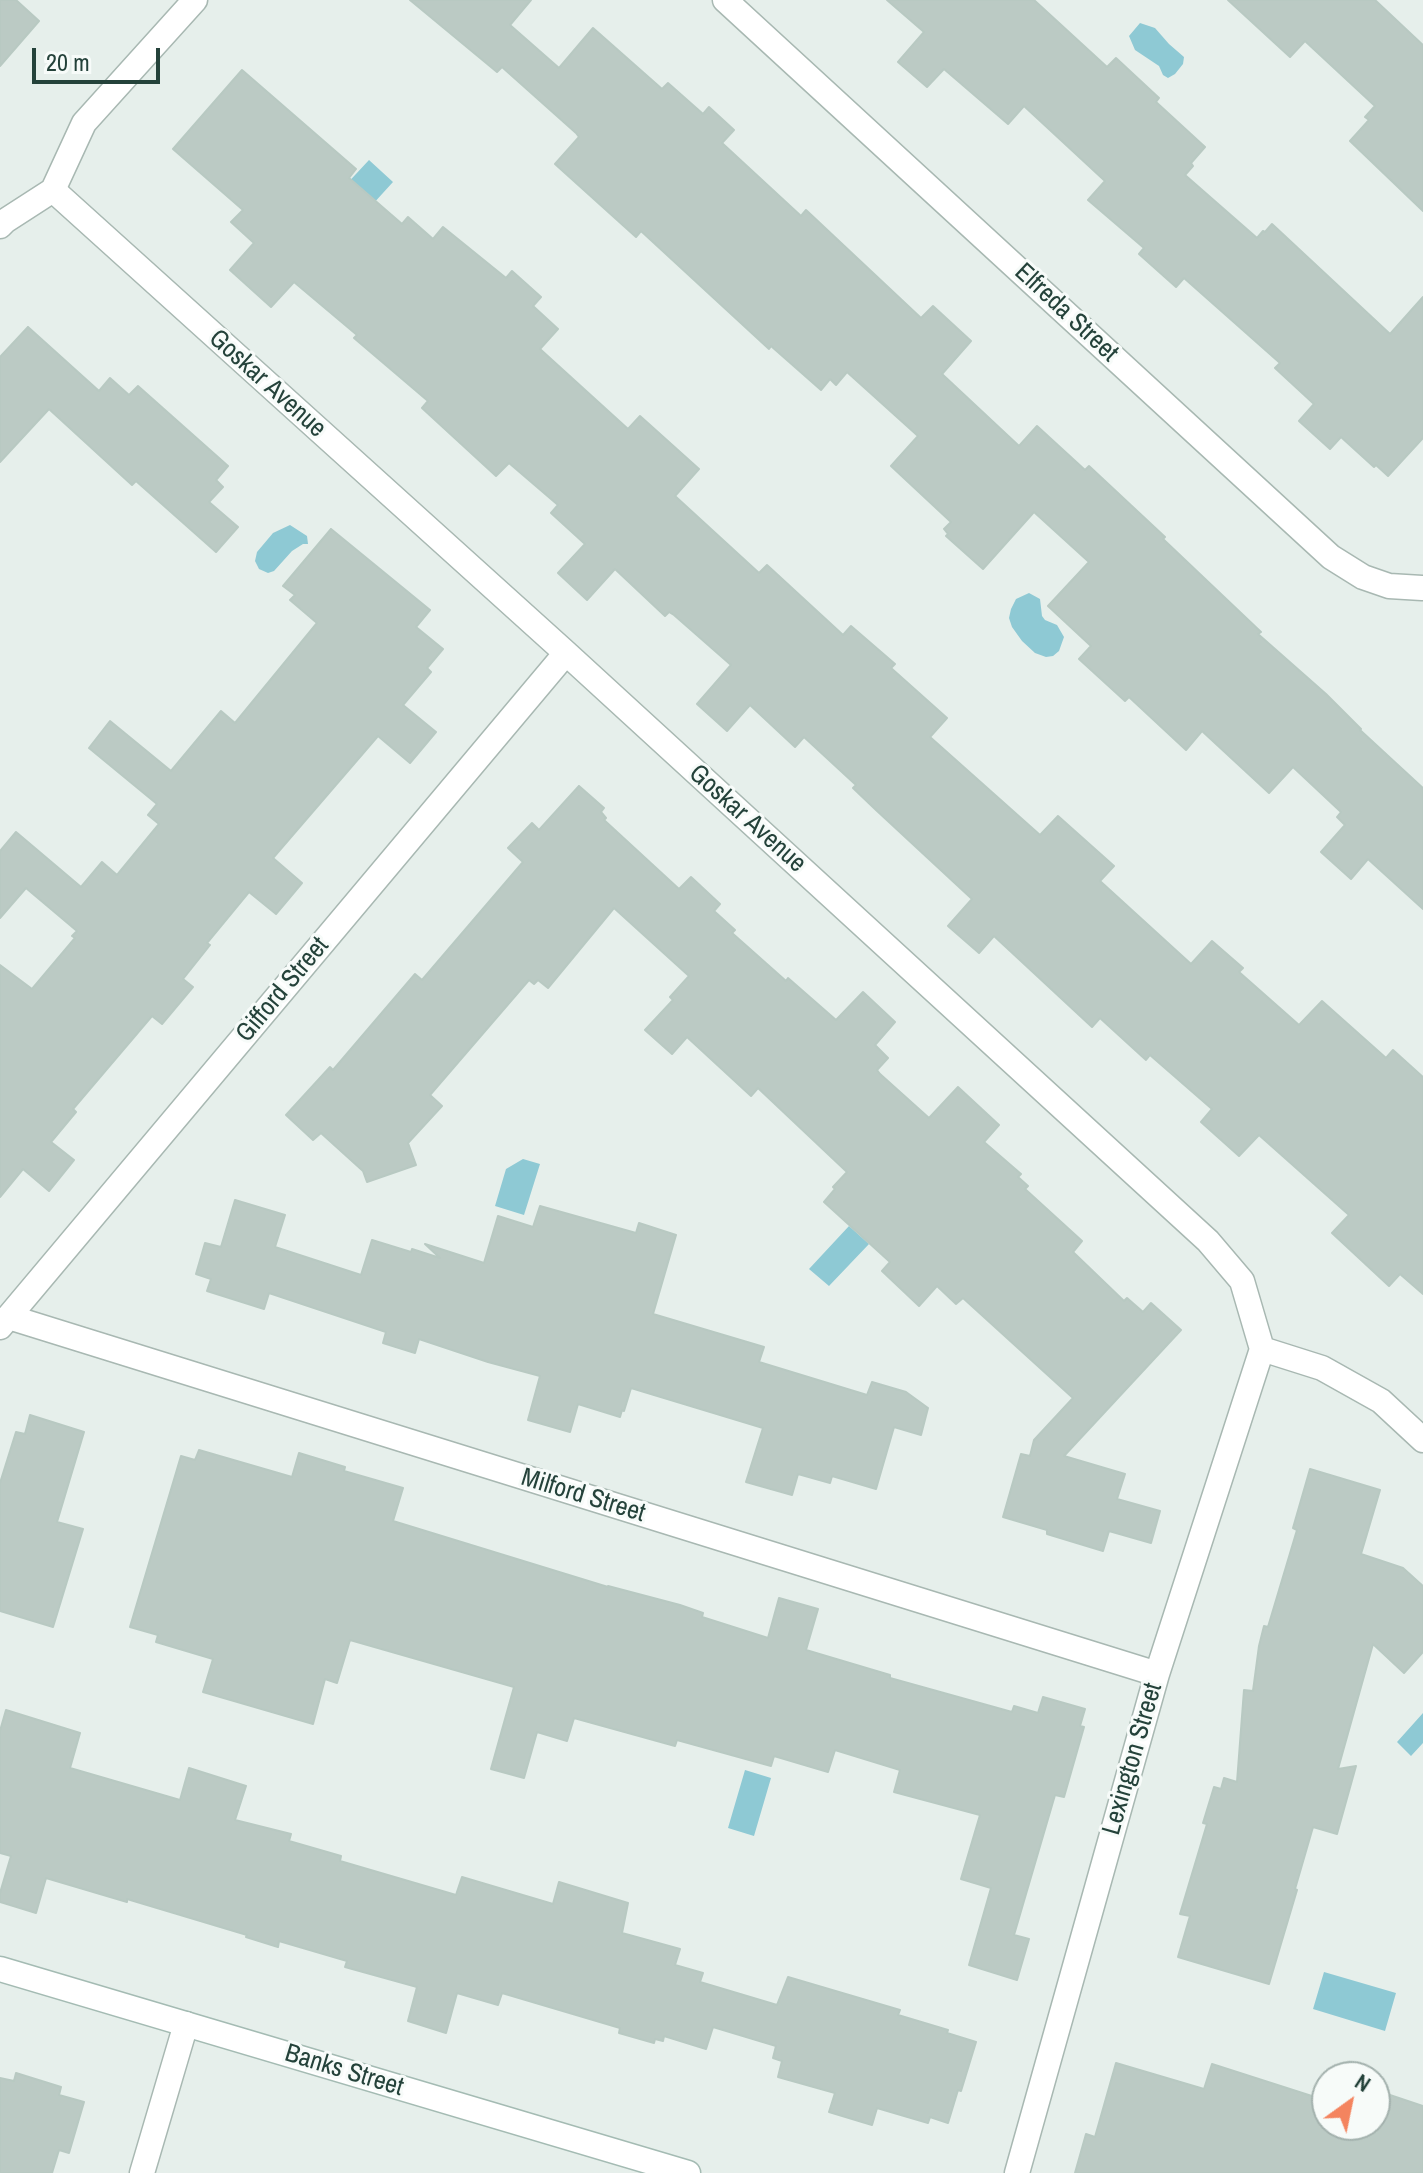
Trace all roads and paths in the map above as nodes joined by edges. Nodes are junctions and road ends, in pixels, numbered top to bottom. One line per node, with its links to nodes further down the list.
1 (195, 0): 3 (street)
2 (725, 0): 5 (street, Elfreda Street)
3 (53, 190): 4 (street); 6 (street, Goskar Avenue)
4 (0, 226)
5 (1423, 590)
6 (566, 653): 7 (street, Gifford Street); 8 (street, Goskar Avenue)
7 (4, 1322): 10 (street, Milford Street)
8 (1262, 1349): 9 (street); 10 (street, Lexington Street)
9 (1423, 1440)
10 (1157, 1674): 15 (street, Lexington Street)
11 (0, 1969): 12 (street, Banks Street)
12 (186, 2024): 13 (street); 14 (street, Banks Street)
13 (142, 2173)
14 (688, 2173)
15 (1017, 2173)

